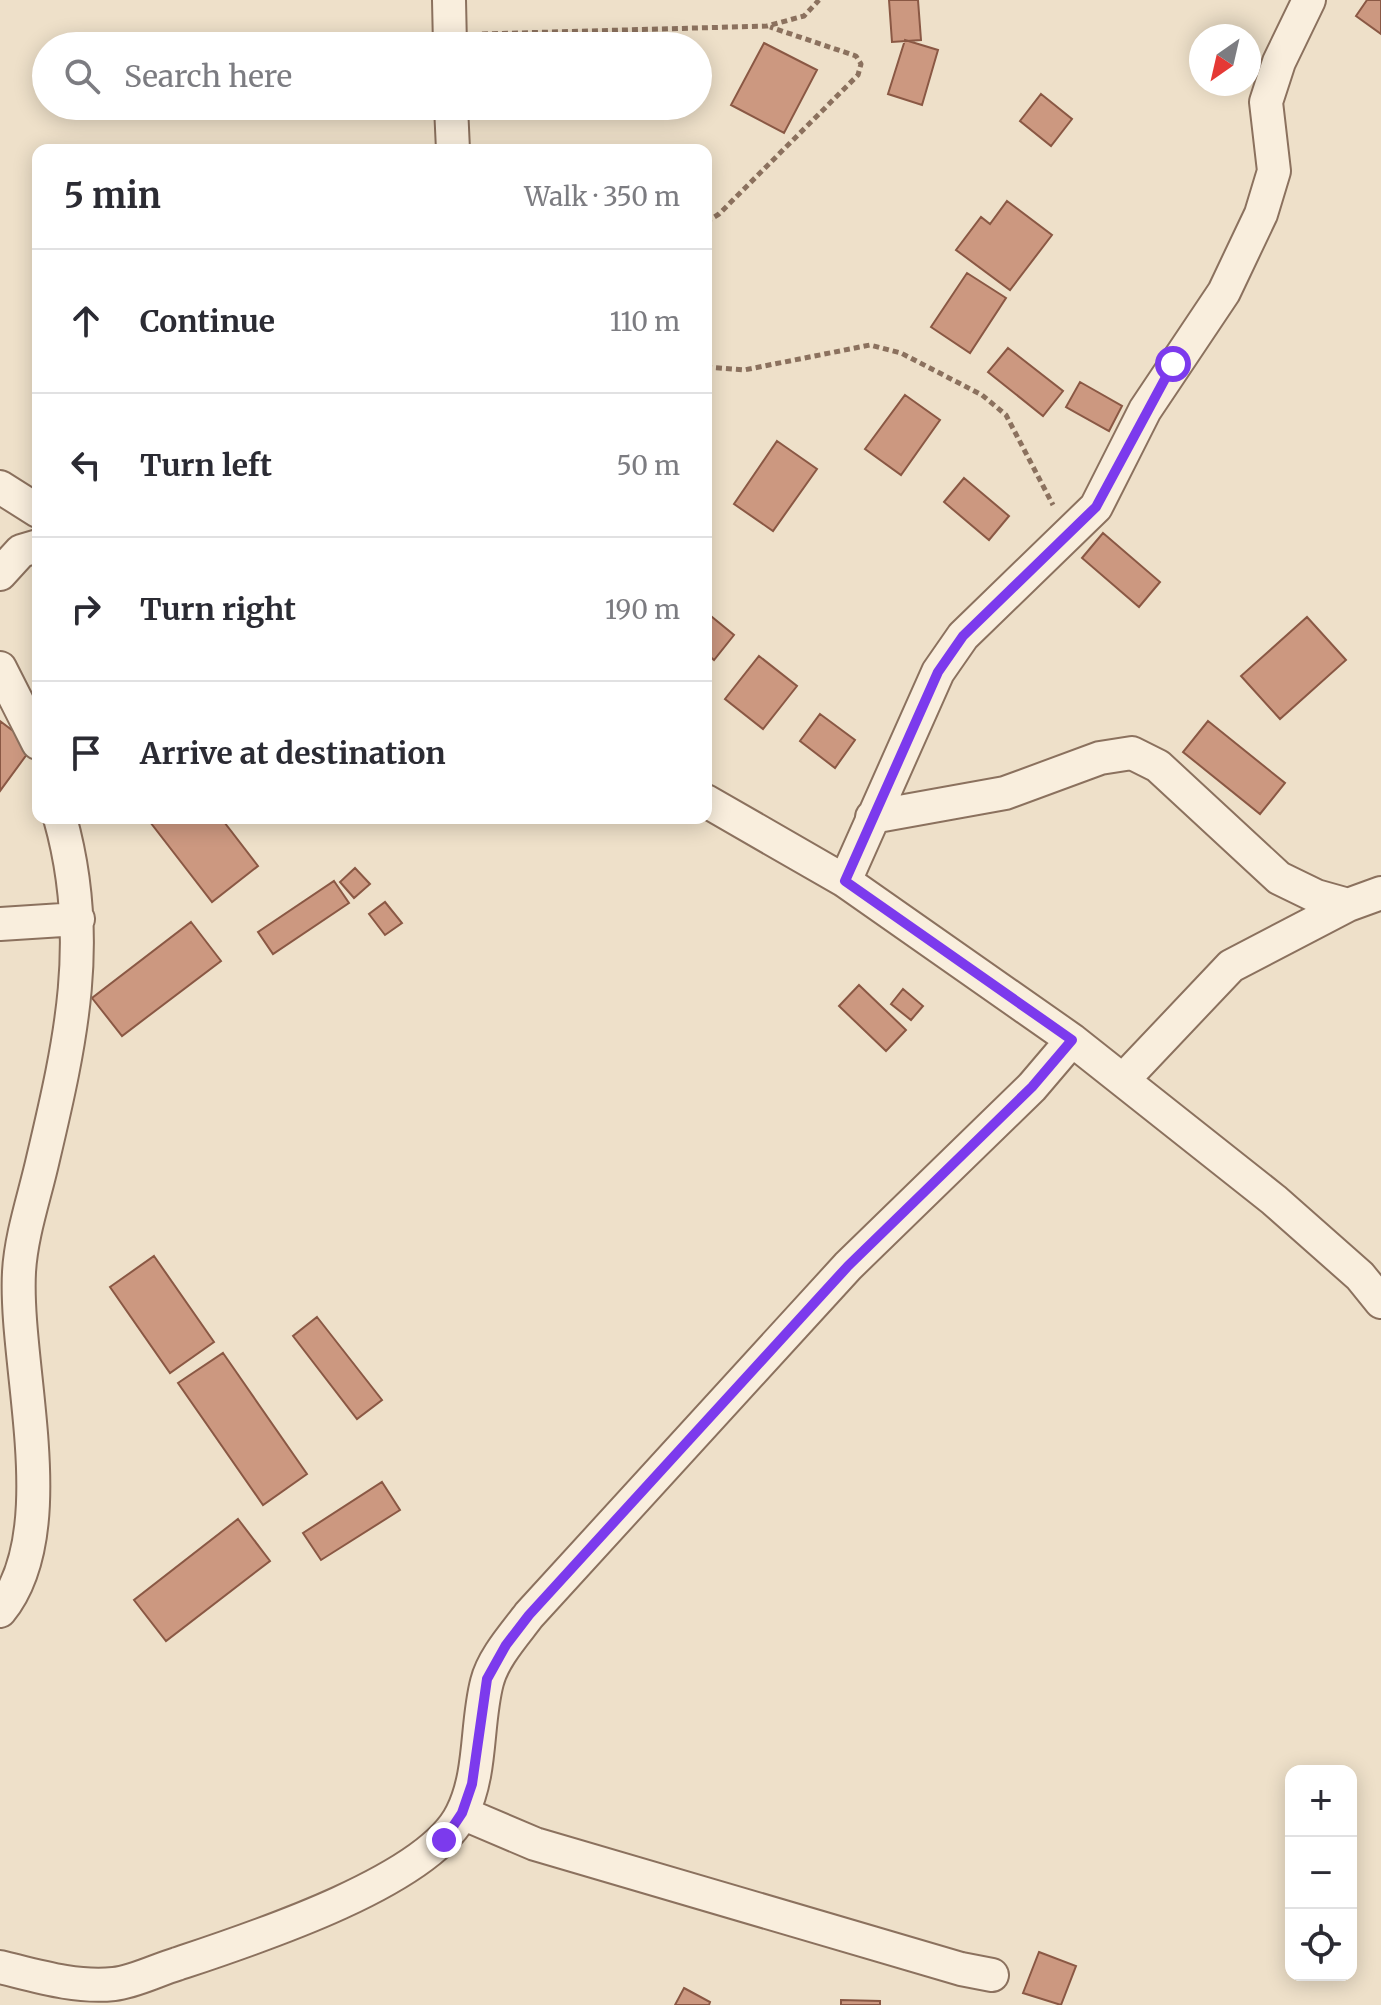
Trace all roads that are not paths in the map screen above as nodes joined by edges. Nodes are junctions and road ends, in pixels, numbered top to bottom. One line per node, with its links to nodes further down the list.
1 (449, 0): 3 (street)
2 (1309, 0): 13 (street)
3 (450, 32)
4 (452, 120): 5 (street)
5 (453, 144)
6 (0, 487): 7 (street)
7 (32, 507)
8 (32, 548): 9 (street)
9 (0, 574)
10 (0, 668): 11 (street)
11 (32, 731)
12 (712, 804): 15 (street)
13 (872, 817): 15 (street); 17 (street)
14 (62, 824): 18 (street)
15 (845, 881): 20 (street)
16 (1381, 893): 17 (street)
17 (1348, 905): 21 (street)
18 (78, 919): 19 (street); 23 (street)
19 (0, 924)
20 (1072, 1040): 21 (street); 24 (street)
21 (1123, 1080): 22 (street)
22 (1381, 1302)
23 (0, 1611)
24 (462, 1813): 25 (street); 26 (street)
25 (0, 1967)
26 (992, 1975)

